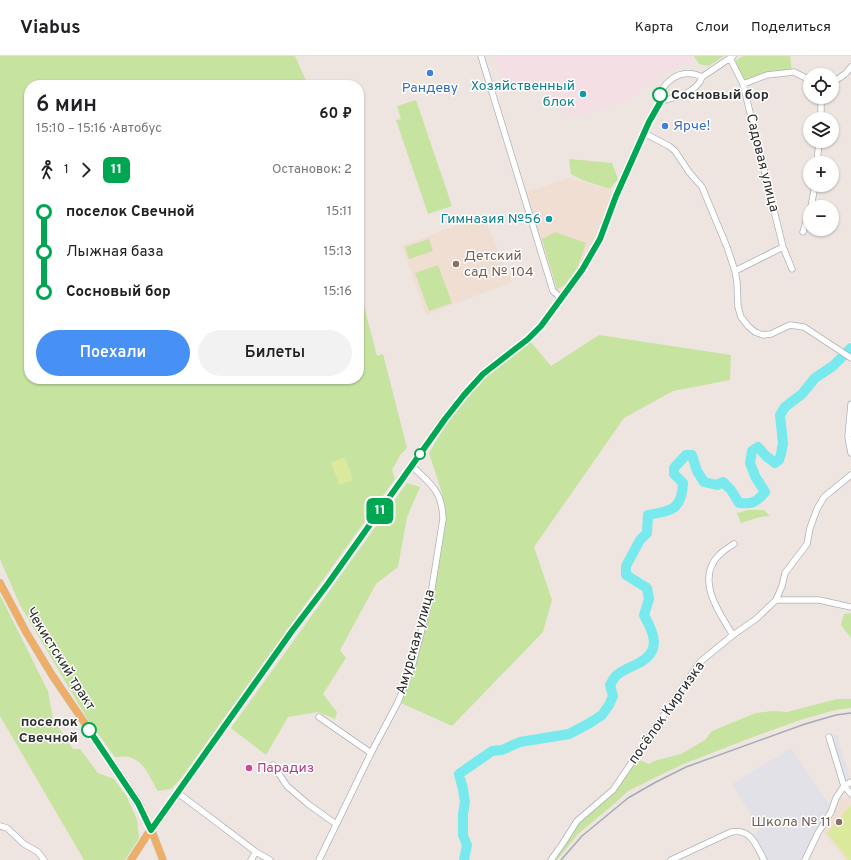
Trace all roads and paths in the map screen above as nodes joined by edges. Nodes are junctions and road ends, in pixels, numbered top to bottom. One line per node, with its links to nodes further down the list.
1 (481, 56): 13 (street)
2 (731, 57): 5 (street); 7 (street, Садовая улица)
3 (851, 67): 6 (street)
4 (803, 76): 7 (street)
5 (702, 78): 8 (street); 8 (street)
6 (839, 78)
7 (743, 84): 10 (street, Садовая улица)
8 (661, 101): 9 (street)
9 (644, 132): 12 (street); 13 (street)
10 (783, 247): 11 (street, Садовая улица); 12 (street)
11 (792, 269)
12 (735, 271): 14 (street)
13 (561, 298): 17 (street)
14 (850, 357)
15 (851, 404): 16 (street)
16 (851, 453)
17 (412, 466): 26 (street, Амурская улица); 30 (street)
18 (851, 475): 21 (street, посёлок Киргизка)
19 (734, 544): 23 (street)
20 (0, 583): 34 (main road, Чекистский тракт)
21 (776, 600): 22 (street); 23 (street, посёлок Киргизка)
22 (851, 607)
23 (733, 635): 42 (street, посёлок Киргизка)
24 (319, 717): 26 (street)
25 (829, 737): 29 (street)
26 (371, 753): 32 (street, Амурская улица)
27 (273, 765): 32 (street)
28 (851, 782): 29 (street)
29 (844, 786): 31 (street); 45 (street)
30 (178, 793): 34 (street); 35 (street)
31 (851, 794)
32 (336, 824): 41 (street, Амурская улица)
33 (0, 826): 36 (street)
34 (151, 830): 37 (main road); 38 (main road, Чекистский тракт)
35 (256, 852): 39 (street); 40 (street)
36 (44, 860)
37 (132, 860)
38 (163, 860)
39 (251, 860)
40 (270, 860)
41 (319, 860)
42 (551, 860)
43 (671, 860): 44 (street)
44 (764, 860)
45 (805, 860)

